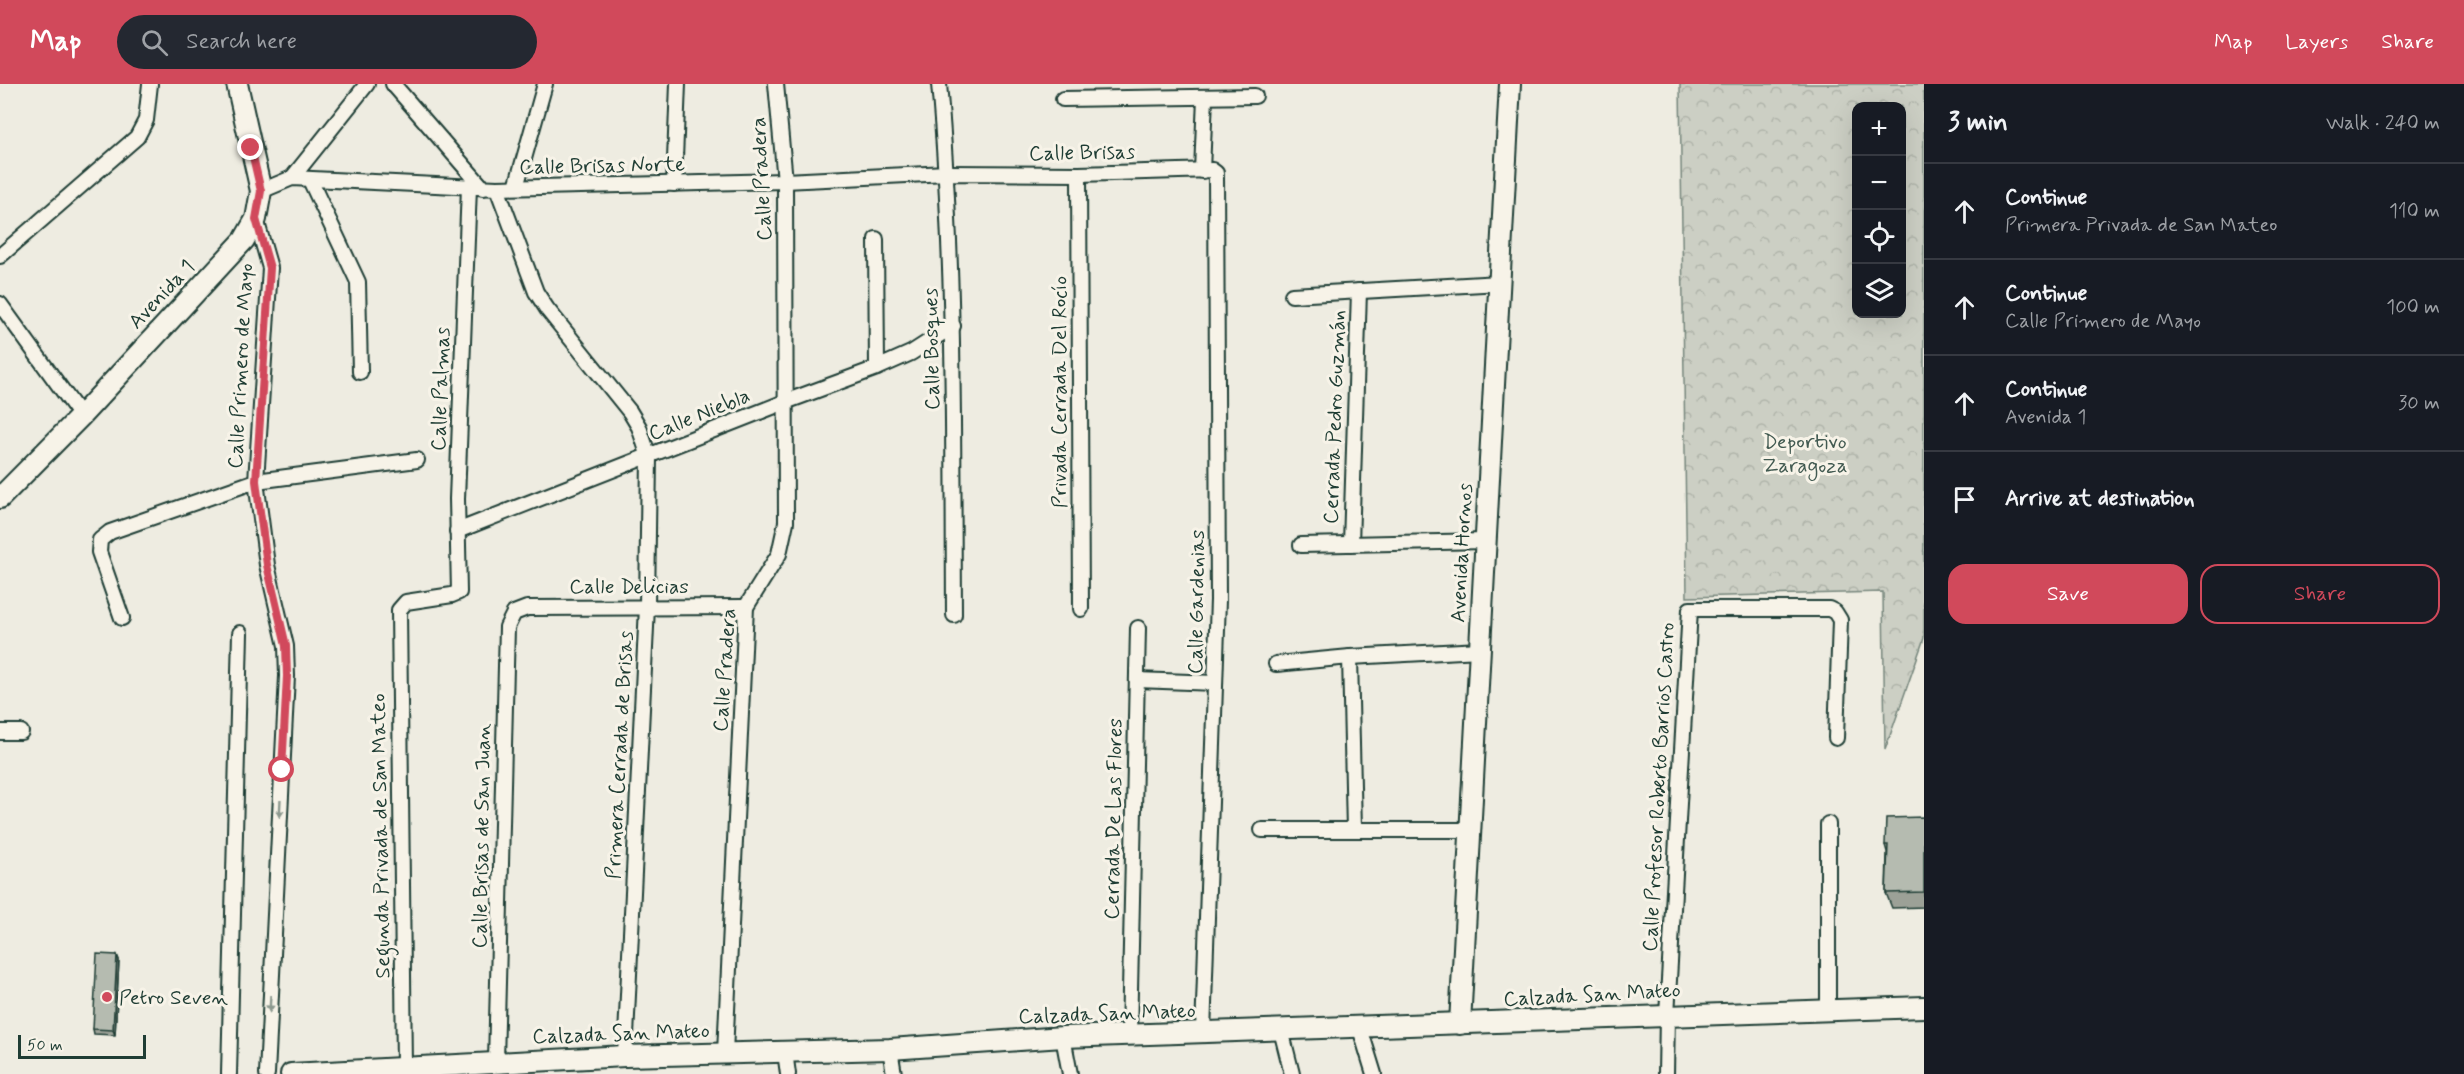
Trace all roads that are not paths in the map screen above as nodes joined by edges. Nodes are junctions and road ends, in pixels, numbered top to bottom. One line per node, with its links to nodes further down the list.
1 (150, 84): 26 (street)
2 (237, 84): 23 (main road, Avenida 1)
3 (367, 84): 16 (street)
4 (393, 84): 21 (street)
5 (545, 84): 22 (street)
6 (678, 84): 19 (street)
7 (776, 84): 18 (street, Calle Pradera)
8 (939, 84): 14 (street, Calle Bosques)
9 (1510, 84): 27 (main road, Avenida Hornos)
10 (1255, 96): 11 (street)
11 (1204, 97): 12 (street); 13 (street, Calle Gardenias)
12 (1063, 99)
13 (1209, 172): 15 (street, Calle Brisas); 57 (street, Calle Gardenias)
14 (947, 173): 15 (street, Calle Brisas); 18 (street, Calle Brisas Norte); 31 (street, Calle Bosques)
15 (1079, 174): 47 (street, Privada Cerrada Del Rocío)
16 (292, 178): 17 (street, Calle Brisas Norte); 23 (street, Calle Brisas Norte)
17 (310, 180): 20 (street, Calle Brisas Norte); 33 (street)
18 (785, 181): 19 (street, Calle Brisas Norte); 34 (street, Calle Pradera)
19 (674, 184): 22 (street, Calle Brisas Norte)
20 (469, 187): 21 (street, Calle Brisas Norte); 40 (street, Calle Palmas)
21 (490, 188): 22 (street, Calle Brisas Norte); 36 (street, Primera Cerrada de Brisas)
22 (516, 188)
23 (261, 191): 24 (main road, Avenida 1)
24 (256, 219): 35 (main road, Avenida 1); 38 (street, Calle Primero de Mayo)
25 (876, 239): 32 (street)
26 (0, 256)
27 (1500, 283): 28 (street); 41 (main road, Avenida Hornos)
28 (1359, 291): 29 (street); 42 (street, Cerrada Pedro Guzmán)
29 (1292, 295)
30 (0, 304): 35 (street)
31 (953, 326): 32 (street, Calle Niebla); 49 (street, Calle Bosques)
32 (877, 368): 34 (street, Calle Niebla)
33 (360, 372)
34 (785, 402): 36 (street, Calle Niebla); 46 (street, Calle Pradera)
35 (81, 416): 39 (main road, Avenida 1)
36 (649, 457): 40 (street, Calle Niebla); 45 (street, Primera Cerrada de Brisas)
37 (417, 460): 38 (street)
38 (256, 481): 50 (street); 82 (street, Calle Primero de Mayo, one-way to 82)
39 (0, 498)
40 (457, 531): 44 (street, Calle Palmas)
41 (1486, 541): 42 (street); 53 (main road, Avenida Hornos)
42 (1351, 544): 43 (street)
43 (1301, 545)
44 (401, 605): 79 (street, Segunda Privada de San Mateo)
45 (647, 607): 46 (street, Calle Delicias); 48 (street, Calle Delicias); 77 (street, Primera Cerrada de Brisas)
46 (746, 607): 76 (street, Calle Pradera)
47 (1081, 609)
48 (514, 613): 78 (street, Calle Brisas de San Juan)
49 (954, 615)
50 (122, 618)
51 (1138, 628): 56 (street, Cerrada De Las Flores)
52 (240, 633): 81 (street)
53 (1480, 650): 54 (street); 64 (main road, Avenida Hornos)
54 (1350, 657): 55 (street); 63 (street)
55 (1276, 664)
56 (1137, 680): 57 (street); 72 (street, Cerrada De Las Flores)
57 (1215, 683): 71 (street, Calle Gardenias)
58 (0, 732): 59 (street)
59 (21, 732)
60 (1836, 738): 67 (street, Calle Profesor Roberto Barrios Castro)
61 (1828, 824): 66 (street)
62 (1262, 830): 63 (street)
63 (1354, 830): 64 (street)
64 (1471, 830): 68 (main road, Avenida Hornos)
65 (1924, 1007): 66 (main road, Calzada San Mateo)
66 (1828, 1009): 67 (main road, Calzada San Mateo)
67 (1666, 1015): 68 (main road, Calzada San Mateo); 89 (street, Calle Profesor Roberto Barrios Castro)
68 (1460, 1024): 69 (main road, Calzada San Mateo)
69 (1359, 1025): 70 (main road, Calzada San Mateo); 88 (street)
70 (1281, 1030): 71 (main road, Calzada San Mateo); 87 (street)
71 (1203, 1033): 72 (main road, Calzada San Mateo)
72 (1129, 1036): 73 (main road, Calzada San Mateo)
73 (1063, 1037): 74 (main road, Calzada San Mateo); 86 (street)
74 (890, 1049): 75 (main road, Calzada San Mateo); 85 (street)
75 (785, 1052): 76 (main road, Calzada San Mateo); 84 (street)
76 (725, 1053): 77 (main road, Calzada San Mateo)
77 (625, 1056): 80 (main road, Calzada San Mateo)
78 (506, 1065): 79 (main road, Calzada San Mateo); 80 (main road, Calzada San Mateo)
79 (404, 1067): 83 (main road, Calzada San Mateo)
80 (555, 1067)
81 (229, 1074)
82 (267, 1074)
83 (291, 1074)
84 (788, 1074)
85 (894, 1074)
86 (1070, 1074)
87 (1292, 1074)
88 (1374, 1074)
89 (1666, 1074)

